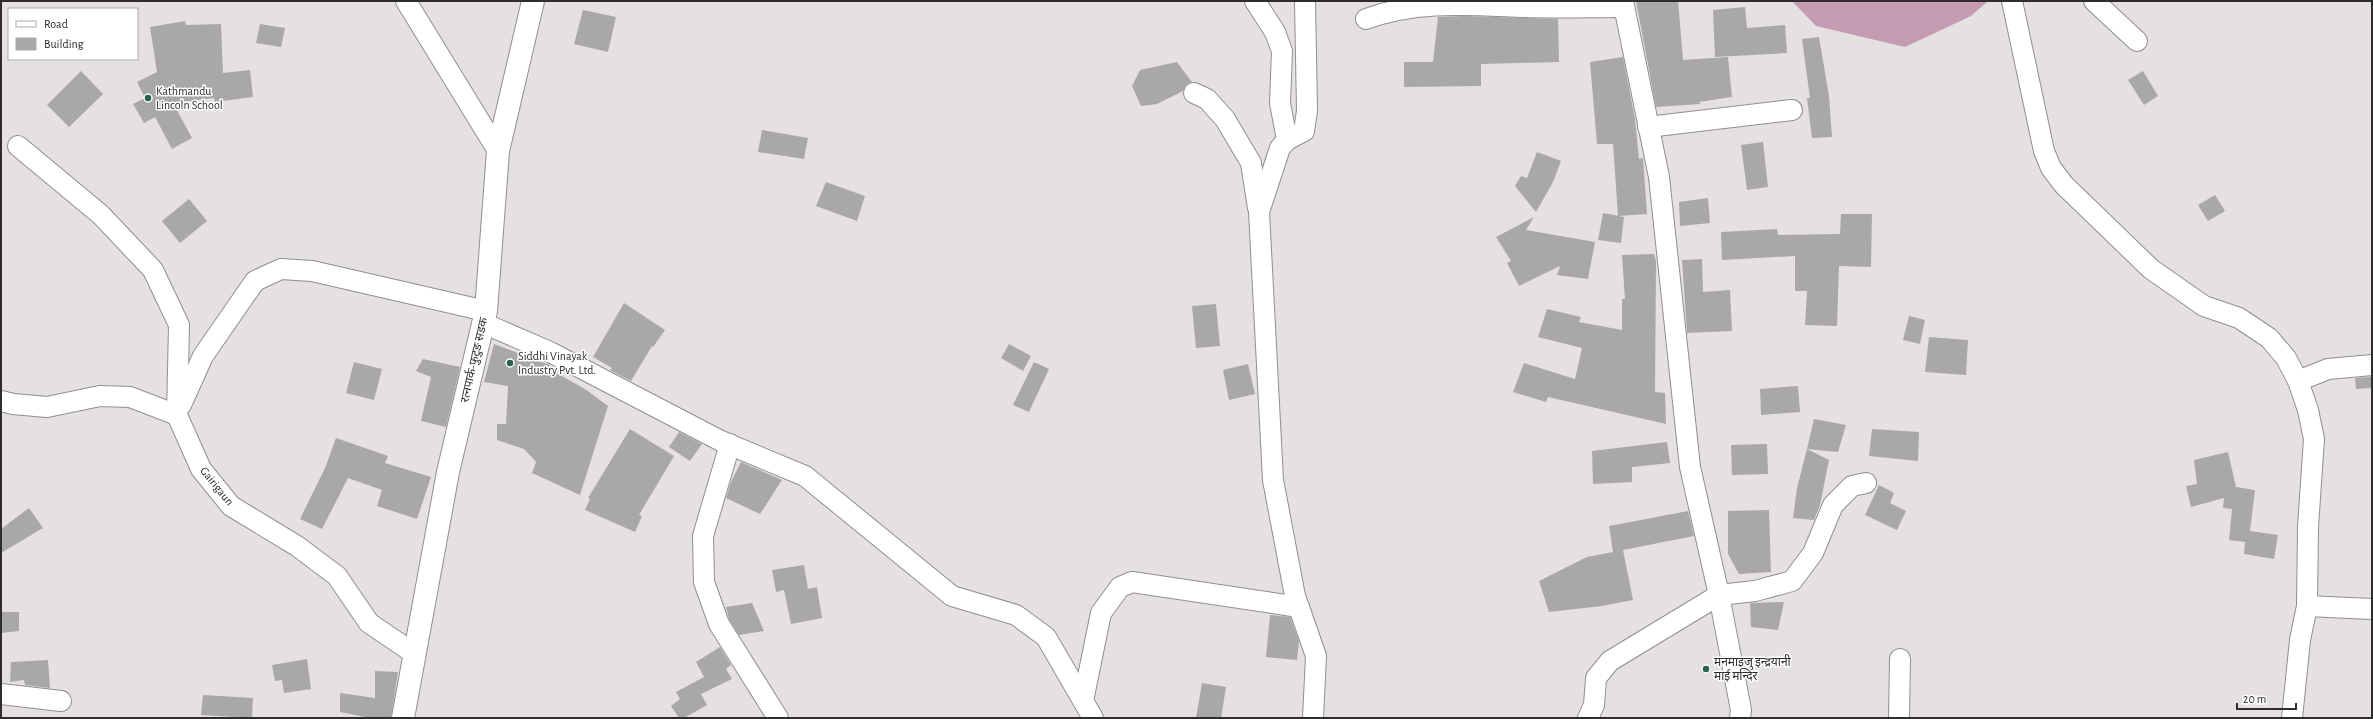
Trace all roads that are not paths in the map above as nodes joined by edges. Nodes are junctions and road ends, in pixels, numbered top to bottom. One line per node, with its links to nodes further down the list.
1 (406, 1): 15 (street)
2 (533, 1): 15 (street, रत्नपार्क-फुटुङ सडक)
3 (1255, 1): 13 (street)
4 (1305, 1): 13 (street)
5 (2012, 1): 19 (street)
6 (2094, 1): 9 (street)
7 (1623, 4): 8 (street); 12 (street)
8 (1366, 19)
9 (2137, 41)
10 (1194, 93): 16 (street)
11 (1792, 110): 12 (street)
12 (1648, 126): 24 (street)
13 (1287, 140): 16 (street)
14 (18, 146): 21 (street)
15 (498, 151): 17 (street, रत्नपार्क-फुटुङ सडक)
16 (1259, 212): 26 (street)
17 (484, 317): 21 (street); 22 (street); 28 (street, रत्नपार्क-फुटुङ सडक)
18 (2372, 365): 19 (street)
19 (2298, 380): 25 (street)
20 (1, 401): 21 (street)
21 (177, 414): 28 (street, Gairigaun)
22 (730, 444): 33 (street); 36 (street)
23 (1866, 483): 24 (street)
24 (1719, 595): 38 (street); 39 (street)
25 (2307, 606): 27 (street); 41 (street)
26 (1299, 607): 33 (street); 37 (street)
27 (2372, 609)
28 (414, 654): 31 (street, रत्नपार्क-फुटुङ सडक)
29 (1900, 660): 40 (street)
30 (1, 694): 32 (street)
31 (407, 695): 34 (street, रत्नपार्क-फुटुङ सडक); 35 (street)
32 (61, 701)
33 (1088, 710)
34 (403, 718)
35 (411, 718)
36 (778, 718)
37 (1313, 718)
38 (1588, 718)
39 (1740, 718)
40 (1898, 718)
41 (2292, 718)

